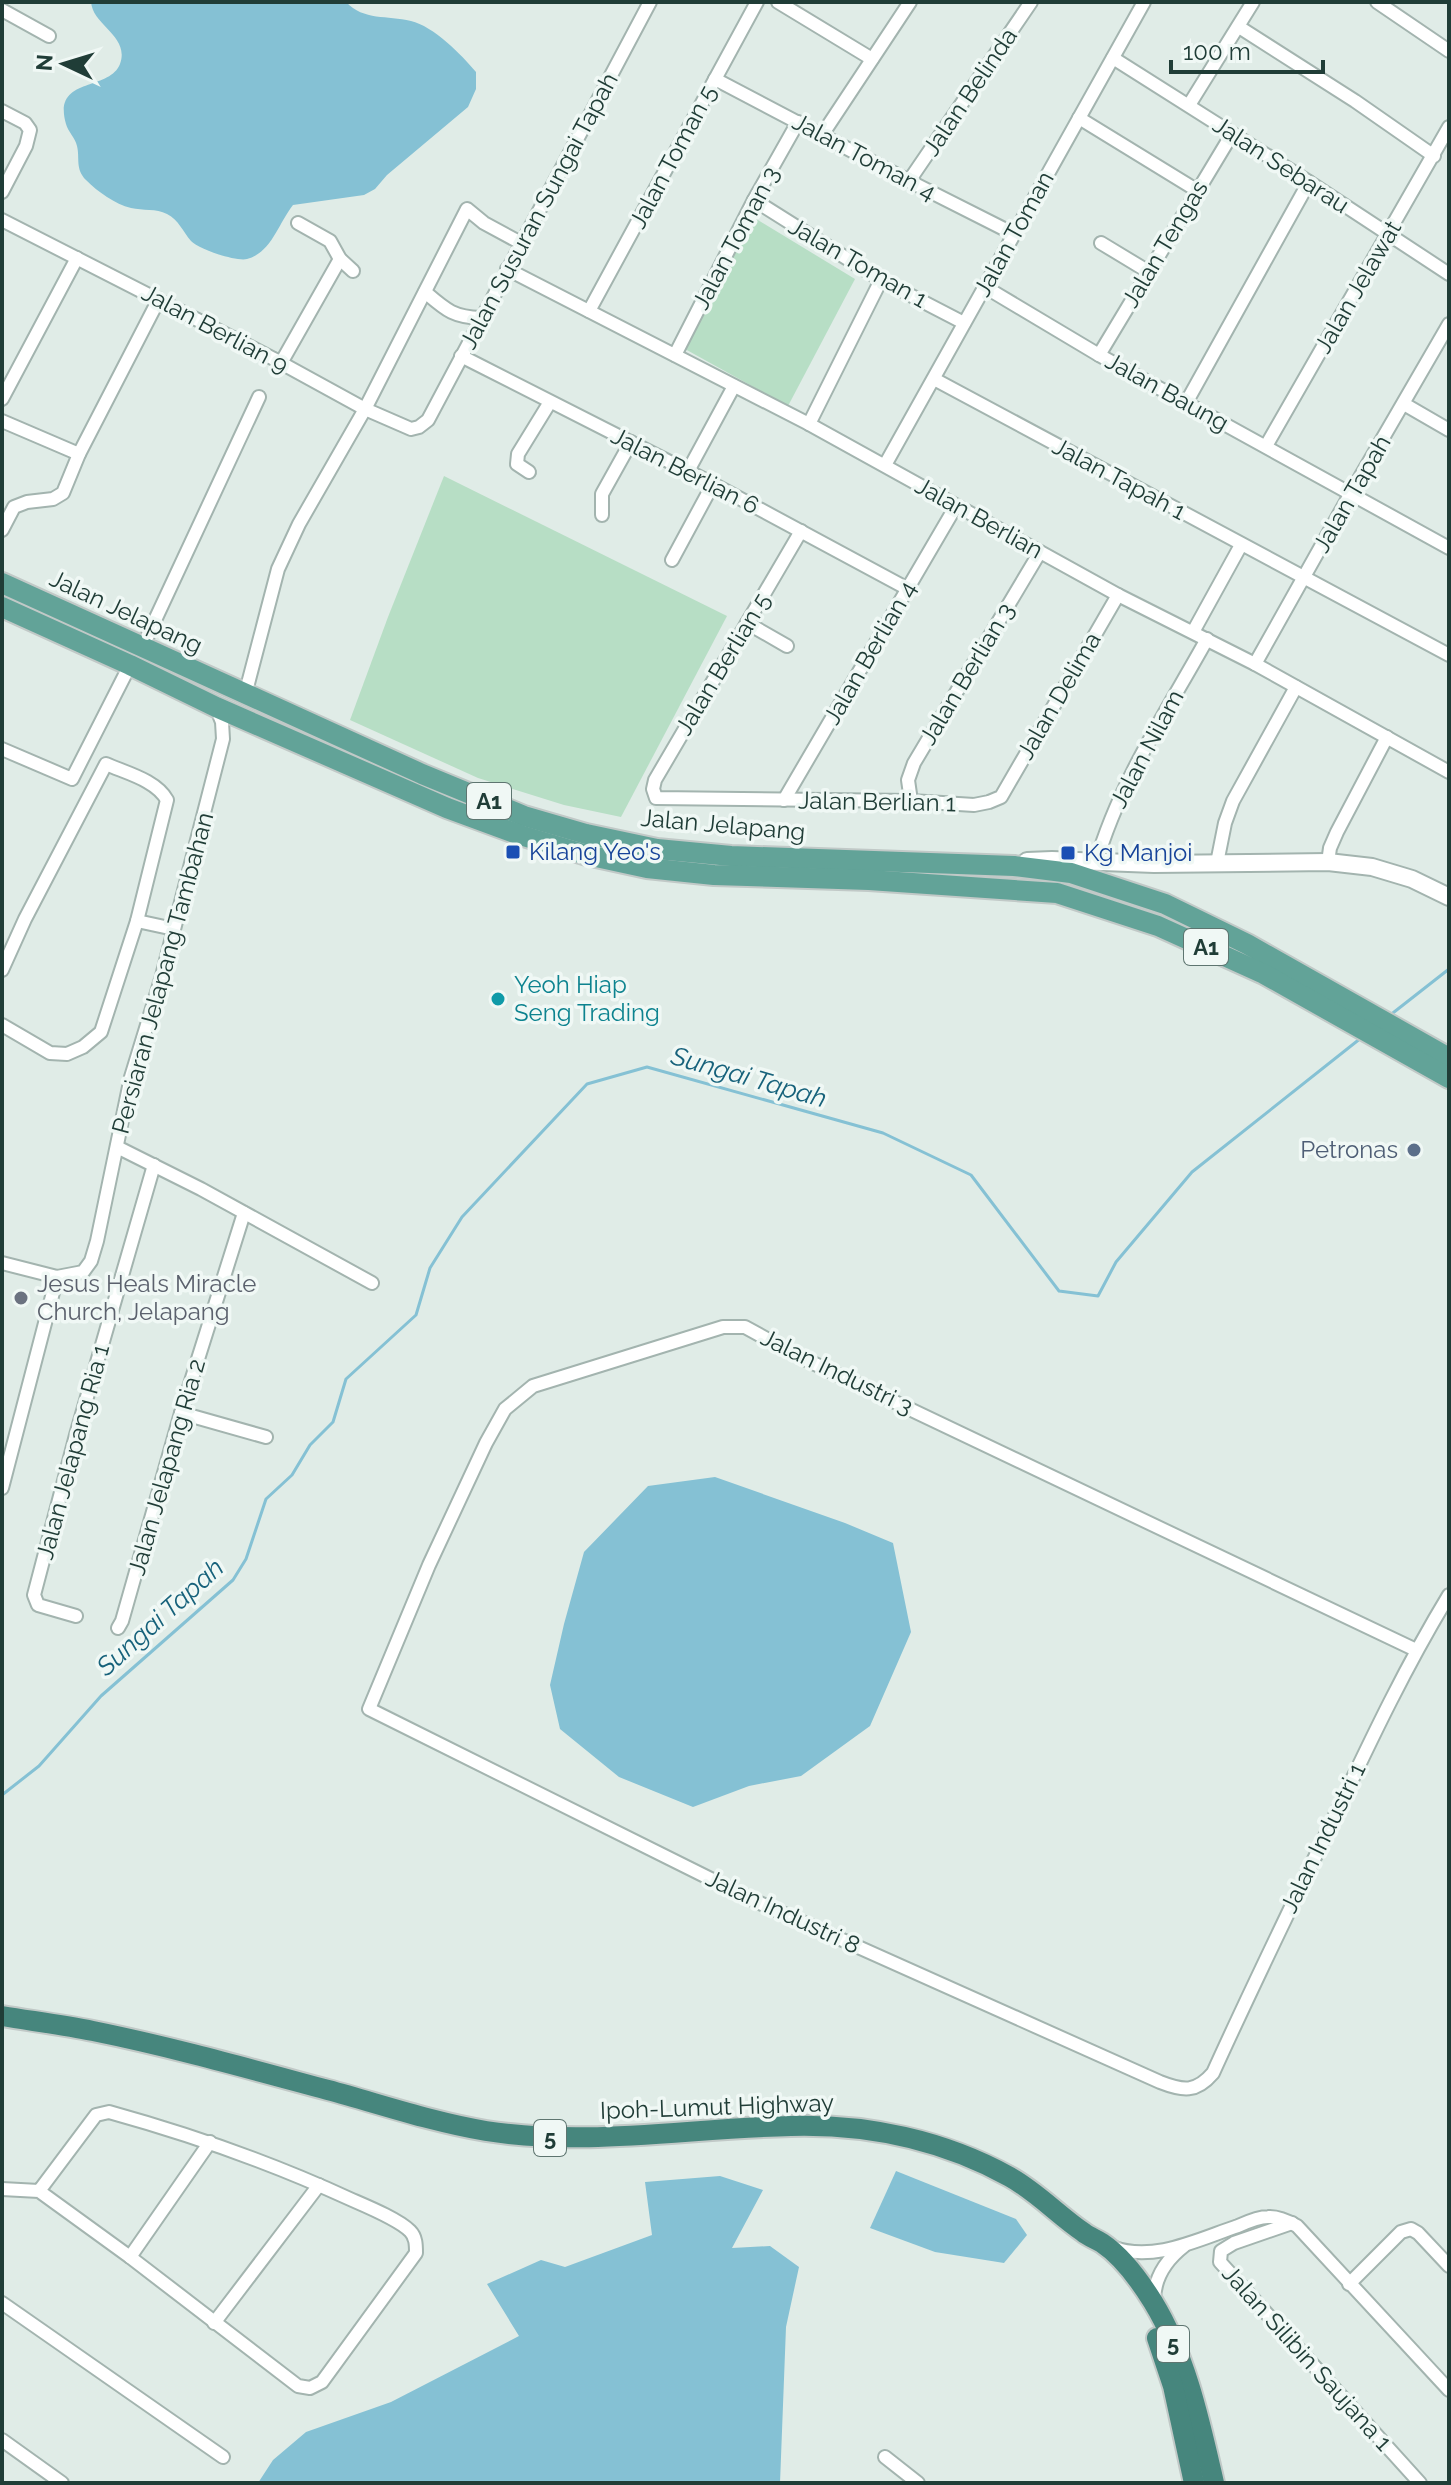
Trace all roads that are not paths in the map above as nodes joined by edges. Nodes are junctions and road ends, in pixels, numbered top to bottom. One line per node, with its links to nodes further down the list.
1 (650, 2): 33 (street, Jalan Susuran Sungai Tapah)
2 (757, 2): 15 (street, Jalan Toman 5)
3 (778, 2): 14 (street)
4 (910, 2): 14 (street)
5 (1031, 2): 24 (street, Jalan Belinda)
6 (1144, 2): 13 (street, Jalan Toman)
7 (1253, 2): 10 (street)
8 (1377, 2): 12 (street)
9 (2, 10): 11 (street)
10 (1239, 27): 16 (street); 23 (street)
11 (49, 36)
12 (1449, 51)
13 (1113, 58): 16 (street, Jalan Sebarau); 18 (street, Jalan Toman)
14 (872, 59): 22 (street)
15 (715, 79): 19 (street, Jalan Toman 4); 45 (street, Jalan Toman 5)
16 (1189, 105): 21 (street, Jalan Sebarau)
17 (2, 111): 27 (street)
18 (1079, 118): 26 (street); 31 (street, Jalan Toman)
19 (798, 122): 22 (street, Jalan Toman 4); 28 (street, Jalan Toman 3)
20 (1449, 127): 23 (street, Jalan Jelawat)
21 (1232, 134): 25 (street, Jalan Sebarau); 26 (street, Jalan Tengas)
22 (822, 135): 24 (street, Jalan Toman 4)
23 (1434, 156): 32 (street, Jalan Jelawat)
24 (909, 181): 31 (street, Jalan Toman 4)
25 (1309, 182): 32 (street, Jalan Sebarau); 58 (street)
26 (1198, 191): 39 (street, Jalan Tengas)
27 (2, 192)
28 (754, 200): 41 (street, Jalan Toman 1); 49 (street, Jalan Toman 3)
29 (2, 220): 35 (street, Jalan Berlian 9)
30 (298, 223): 36 (street)
31 (1014, 234): 42 (street, Jalan Toman)
32 (1388, 235): 40 (street, Jalan Sebarau); 66 (street, Jalan Jelawat)
33 (521, 243): 37 (street, Jalan Susuran Sungai Tapah); 43 (street)
34 (1101, 243): 39 (street)
35 (77, 258): 44 (street, Jalan Berlian 9); 56 (street)
36 (340, 259): 38 (street); 52 (street)
37 (507, 269): 45 (street, Jalan Berlian); 46 (street, Jalan Susuran Sungai Tapah)
38 (353, 271)
39 (1149, 272): 50 (street, Jalan Tengas)
40 (1449, 274)
41 (881, 280): 47 (street, Jalan Toman 1); 63 (street)
42 (985, 287): 47 (street, Jalan Toman); 50 (street, Jalan Baung)
43 (425, 292): 46 (street); 60 (street)
44 (159, 299): 52 (street, Jalan Berlian 9); 67 (street)
45 (589, 311): 49 (street, Jalan Berlian)
46 (481, 318): 51 (street, Jalan Susuran Sungai Tapah)
47 (964, 323): 53 (street, Jalan Toman)
48 (1449, 324): 59 (street, Jalan Tapah)
49 (675, 355): 54 (street, Jalan Berlian)
50 (1099, 355): 58 (street, Jalan Baung)
51 (461, 356): 57 (street, Jalan Berlian 6); 61 (street, Jalan Susuran Sungai Tapah)
52 (281, 363): 60 (street, Jalan Berlian 9)
53 (934, 379): 68 (street, Jalan Toman); 77 (street, Jalan Tapah 1)
54 (734, 386): 63 (street, Jalan Berlian); 69 (street)
55 (259, 397): 91 (street)
56 (2, 399)
57 (550, 402): 65 (street, Jalan Berlian 6); 70 (street)
58 (1186, 403): 66 (street, Jalan Baung)
59 (1404, 404): 64 (street); 72 (street, Jalan Tapah)
60 (365, 409): 61 (street, Jalan Berlian 9); 94 (street)
61 (428, 420)
62 (2, 421): 67 (street)
63 (809, 424): 68 (street, Jalan Berlian)
64 (1449, 430)
65 (631, 442): 69 (street, Jalan Berlian 6); 74 (street)
66 (1266, 446): 72 (street, Jalan Baung)
67 (79, 454): 75 (street)
68 (885, 465): 73 (street, Jalan Berlian)
69 (688, 471): 71 (street, Jalan Berlian 6)
70 (529, 472)
71 (713, 484): 76 (street, Jalan Berlian 6); 80 (street)
72 (1351, 493): 78 (street, Jalan Baung); 81 (street, Jalan Tapah)
73 (956, 506): 79 (street, Jalan Berlian); 83 (street, Jalan Berlian 4)
74 (602, 515)
75 (2, 530)
76 (801, 531): 83 (street, Jalan Berlian 6); 86 (street, Jalan Berlian 5)
77 (1241, 545): 81 (street, Jalan Tapah 1); 87 (street)
78 (1449, 548)
79 (1040, 552): 84 (street, Jalan Berlian); 106 (street, Jalan Berlian 3)
80 (672, 560)
81 (1304, 579): 90 (street, Jalan Tapah 1); 92 (street, Jalan Tapah)
82 (2, 583): 91 (main road, Jalan Jelapang / A1)
83 (908, 589): 105 (street, Jalan Berlian 4)
84 (1118, 595): 87 (street, Jalan Berlian); 103 (street, Jalan Delima)
85 (2, 607): 91 (main road, Jalan Jelapang / A1)
86 (747, 623): 89 (street); 104 (street, Jalan Berlian 5)
87 (1193, 632): 88 (street, Jalan Berlian)
88 (1207, 639): 92 (street, Jalan Berlian); 108 (street, Jalan Nilam)
89 (787, 646)
90 (1449, 655)
91 (136, 656): 94 (main road, Jalan Jelapang / A1); 95 (main road, Jalan Jelapang / A1); 100 (street)
92 (1255, 664): 93 (street, Jalan Berlian)
93 (1296, 687): 97 (street, Jalan Berlian); 109 (street)
94 (245, 695): 110 (main road, Jalan Jelapang / A1)
95 (216, 707): 96 (main road, Jalan Jelapang / A1); 98 (street, Persiaran Jelapang Tambahan)
96 (248, 721): 98 (street); 112 (main road, Jalan Jelapang / A1)
97 (1387, 737): 102 (street, Jalan Berlian); 107 (street)
98 (223, 739): 115 (street, Persiaran Jelapang Tambahan)
99 (2, 749): 100 (street)
100 (85, 754): 101 (street)
101 (106, 764): 114 (street); 116 (street)
102 (1449, 772)
103 (1001, 797): 106 (street, Jalan Berlian 1)
104 (656, 798): 105 (street, Jalan Berlian 1)
105 (784, 800): 106 (street, Jalan Berlian 1)
106 (911, 801)
107 (1328, 862): 109 (street); 113 (street)
108 (1096, 863): 109 (street); 110 (street)
109 (1217, 863)
110 (1014, 866): 111 (main road, Jalan Jelapang / A1); 112 (main road)
111 (1106, 885): 112 (main road); 117 (main road, Jalan Jelapang / A1)
112 (1057, 893): 117 (main road, Jalan Jelapang / A1)
113 (1449, 897)
114 (137, 921): 115 (street); 118 (street)
115 (174, 929): 122 (street, Persiaran Jelapang Tambahan)
116 (2, 970)
117 (1330, 1001): 119 (main road, Jalan Jelapang / A1)
118 (2, 1025)
119 (1396, 1038): 120 (main road, Jalan Jelapang / A1); 121 (main road, Jalan Jelapang / A1)
120 (1449, 1058)
121 (1449, 1078)
122 (117, 1147): 123 (street); 126 (street, Persiaran Jelapang Tambahan)
123 (154, 1165): 124 (street); 132 (street, Jalan Jelapang Ria 1)
124 (244, 1213): 127 (street); 128 (street, Jalan Jelapang Ria 2)
125 (2, 1263): 126 (street)
126 (57, 1277): 130 (street)
127 (372, 1283)
128 (181, 1413): 129 (street); 133 (street, Jalan Jelapang Ria 2)
129 (266, 1437)
130 (2, 1488)
131 (1449, 1595): 134 (street, Jalan Industri 1)
132 (76, 1616)
133 (118, 1628)
134 (1416, 1650): 135 (street, Jalan Industri 3); 137 (street, Jalan Industri 1)
135 (369, 1709): 137 (street, Jalan Industri 8)
136 (2, 2016): 143 (highway, Ipoh-Lumut Highway / 5)
137 (1204, 2083)
138 (210, 2142): 139 (street); 141 (street); 145 (street)
139 (319, 2185): 150 (street); 150 (street)
140 (2, 2189): 141 (street)
141 (39, 2191): 145 (street)
142 (1292, 2223): 144 (street); 147 (street); 159 (street, Jalan Silibin Saujana 1)
143 (1094, 2238): 144 (street); 149 (highway, Ipoh-Lumut Highway / 5); 157 (highway, Ipoh-Lumut Highway / 5)
144 (1187, 2244): 149 (street)
145 (130, 2257): 150 (street)
146 (1449, 2266): 147 (street)
147 (1349, 2284): 151 (street)
148 (2, 2303): 153 (street)
149 (1154, 2304): 158 (highway, Ipoh-Lumut Highway / 5)
150 (214, 2323)
151 (1449, 2390)
152 (2, 2440): 155 (street)
153 (223, 2457)
154 (885, 2457): 156 (street)
155 (62, 2483)
156 (918, 2483)
157 (1194, 2483)
158 (1214, 2483)
159 (1420, 2483)

